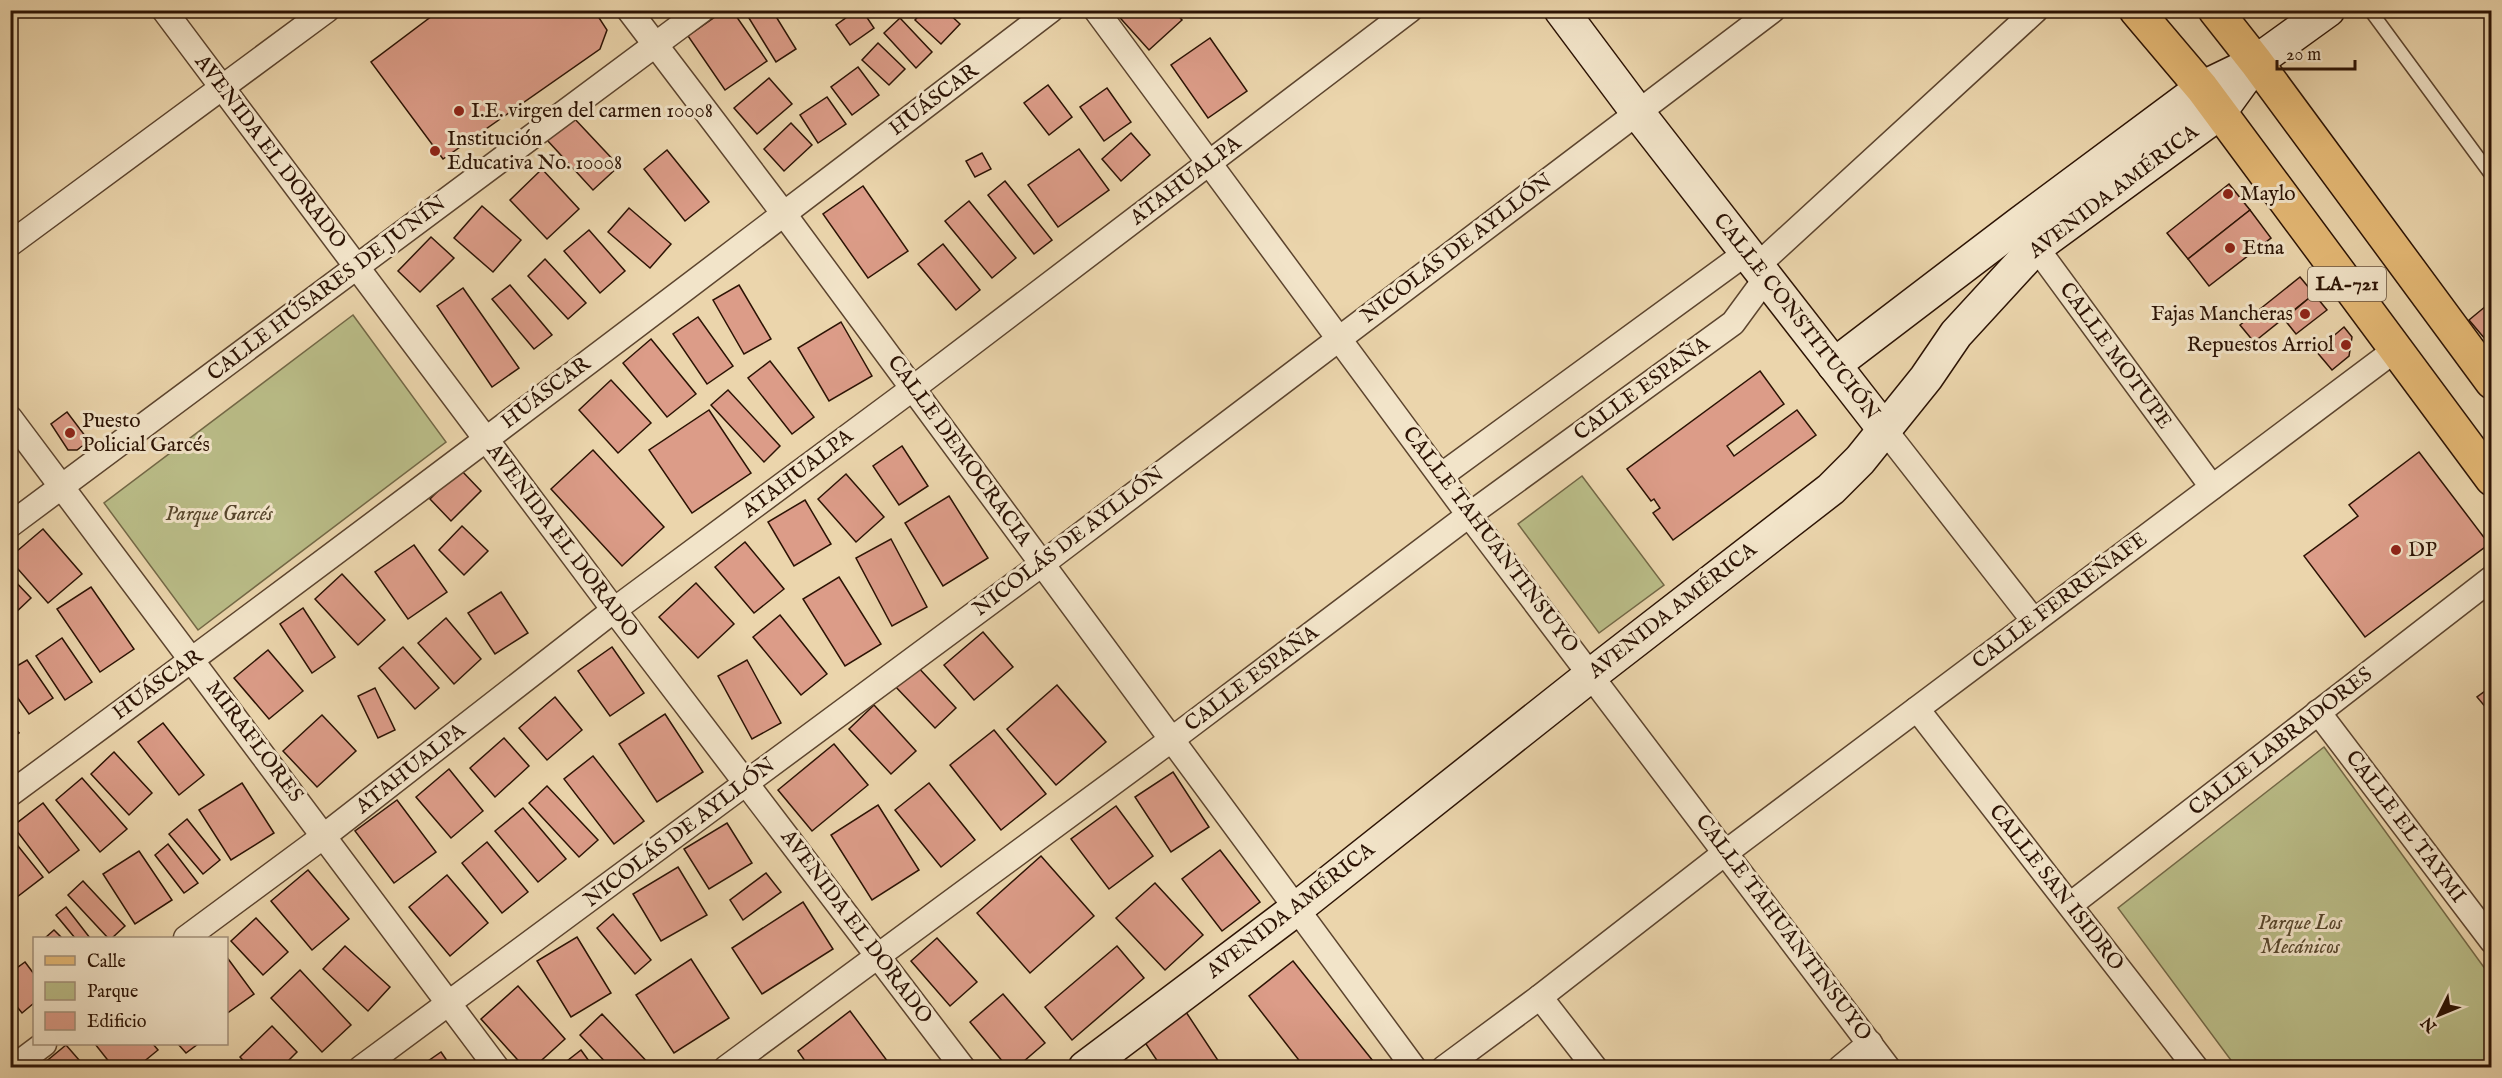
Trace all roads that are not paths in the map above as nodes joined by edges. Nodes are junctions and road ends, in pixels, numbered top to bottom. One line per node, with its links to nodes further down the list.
1 (164, 10): 17 (street, AVENIDA EL DORADO)
2 (327, 10): 17 (street)
3 (629, 10): 15 (street, CALLE DEMOCRACIA)
4 (702, 10): 15 (street, CALLE HÚSARES DE JUNÍN)
5 (1050, 10): 22 (street, HUÁSCAR)
6 (1096, 10): 20 (street, CALLE TAHUANTINSUYO)
7 (1410, 10): 20 (street, ATAHUALPA)
8 (1561, 10): 19 (street, CALLE CONSTITUCIÓN)
9 (1773, 10): 19 (street, NICOLÁS DE AYLLÓN)
10 (2036, 10): 25 (street, CALLE ESPAÑA)
11 (2136, 10): 18 (main road)
12 (2214, 10): 16 (main road)
13 (2328, 10): 16 (street, AVENIDA AMÉRICA)
14 (2370, 10): 21 (lane)
15 (656, 45): 22 (street, CALLE DEMOCRACIA); 26 (street, CALLE HÚSARES DE JUNÍN)
16 (2256, 62): 18 (street, AVENIDA AMÉRICA); 30 (main road, LA-721)
17 (223, 89): 24 (street); 26 (street, AVENIDA EL DORADO)
18 (2211, 100): 23 (street, AVENIDA AMÉRICA); 28 (main road, LA-721)
19 (1638, 113): 25 (street, CALLE CONSTITUCIÓN); 27 (street, NICOLÁS DE AYLLÓN)
20 (1210, 163): 27 (street, CALLE TAHUANTINSUYO); 31 (street, ATAHUALPA)
21 (2492, 177)
22 (784, 214): 31 (street, CALLE DEMOCRACIA); 34 (street, HUÁSCAR)
23 (2027, 235): 29 (street, AVENIDA AMÉRICA); 33 (street, AVENIDA AMÉRICA); 38 (street, CALLE MOTUPE)
24 (10, 244)
25 (1756, 266): 29 (street, CALLE CONSTITUCIÓN); 35 (street, CALLE ESPAÑA); 39 (street, CALLE ESPAÑA)
26 (357, 267): 34 (street, AVENIDA EL DORADO); 37 (street, CALLE HÚSARES DE JUNÍN)
27 (1339, 338): 35 (street, CALLE TAHUANTINSUYO); 41 (street, NICOLÁS DE AYLLÓN)
28 (2395, 350): 36 (main road, LA-721); 38 (street, CALLE FERREÑAFE)
29 (1834, 365): 33 (street, CALLE CONSTITUCIÓN)
30 (2492, 382)
31 (912, 389): 41 (street, CALLE DEMOCRACIA); 43 (street, ATAHUALPA)
32 (10, 418): 37 (street, MIRAFLORES)
33 (1884, 429): 44 (street, CALLE CONSTITUCIÓN); 46 (street, AVENIDA AMÉRICA)
34 (485, 439): 43 (street, AVENIDA EL DORADO); 45 (street, HUÁSCAR)
35 (1442, 475): 39 (street, CALLE TAHUANTINSUYO)
36 (2492, 479)
37 (63, 487): 40 (street, CALLE HÚSARES DE JUNÍN); 45 (street, MIRAFLORES)
38 (2212, 488): 44 (street, CALLE FERREÑAFE)
39 (1469, 515): 46 (street, CALLE TAHUANTINSUYO); 49 (street, CALLE ESPAÑA)
40 (10, 525)
41 (1042, 564): 49 (street, CALLE DEMOCRACIA); 50 (street, NICOLÁS DE AYLLÓN)
42 (2492, 578): 48 (street, CALLE LABRADORES)
43 (614, 610): 50 (street, AVENIDA EL DORADO); 52 (street, ATAHUALPA)
44 (2034, 621): 47 (street, CALLE FERREÑAFE)
45 (193, 659): 51 (street, HUÁSCAR); 52 (street, MIRAFLORES)
46 (1591, 675): 53 (street, CALLE TAHUANTINSUYO); 55 (street, AVENIDA AMÉRICA)
47 (1917, 709): 53 (street, CALLE FERREÑAFE); 54 (street, CALLE SAN ISIDRO)
48 (2318, 712): 54 (street, CALLE LABRADORES); 57 (street, CALLE EL TAYMI)
49 (1171, 740): 55 (street, CALLE DEMOCRACIA); 58 (street, CALLE ESPAÑA)
50 (747, 783): 58 (street, AVENIDA EL DORADO); 60 (street, NICOLÁS DE AYLLÓN)
51 (10, 794)
52 (324, 836): 56 (street, ATAHUALPA); 60 (street, MIRAFLORES)
53 (1725, 853): 59 (street, CALLE FERREÑAFE); 61 (street, CALLE TAHUANTINSUYO)
54 (2070, 906): 74 (street, CALLE SAN ISIDRO)
55 (1296, 909): 68 (street, AVENIDA AMÉRICA); 69 (street, CALLE DEMOCRACIA)
56 (189, 937)
57 (2492, 940)
58 (878, 956): 66 (street, CALLE ESPAÑA); 67 (street, AVENIDA EL DORADO)
59 (1540, 997): 70 (street, CALLE FERREÑAFE); 71 (street)
60 (449, 1004): 64 (street, NICOLÁS DE AYLLÓN); 65 (street, MIRAFLORES)
61 (1870, 1043): 72 (street); 73 (street, CALLE TAHUANTINSUYO)
62 (42, 1045): 63 (street)
63 (15, 1063)
64 (361, 1068)
65 (496, 1068)
66 (726, 1068)
67 (963, 1068)
68 (1085, 1068)
69 (1414, 1068)
70 (1444, 1068)
71 (1595, 1068)
72 (1840, 1068)
73 (1888, 1068)
74 (2196, 1068)

